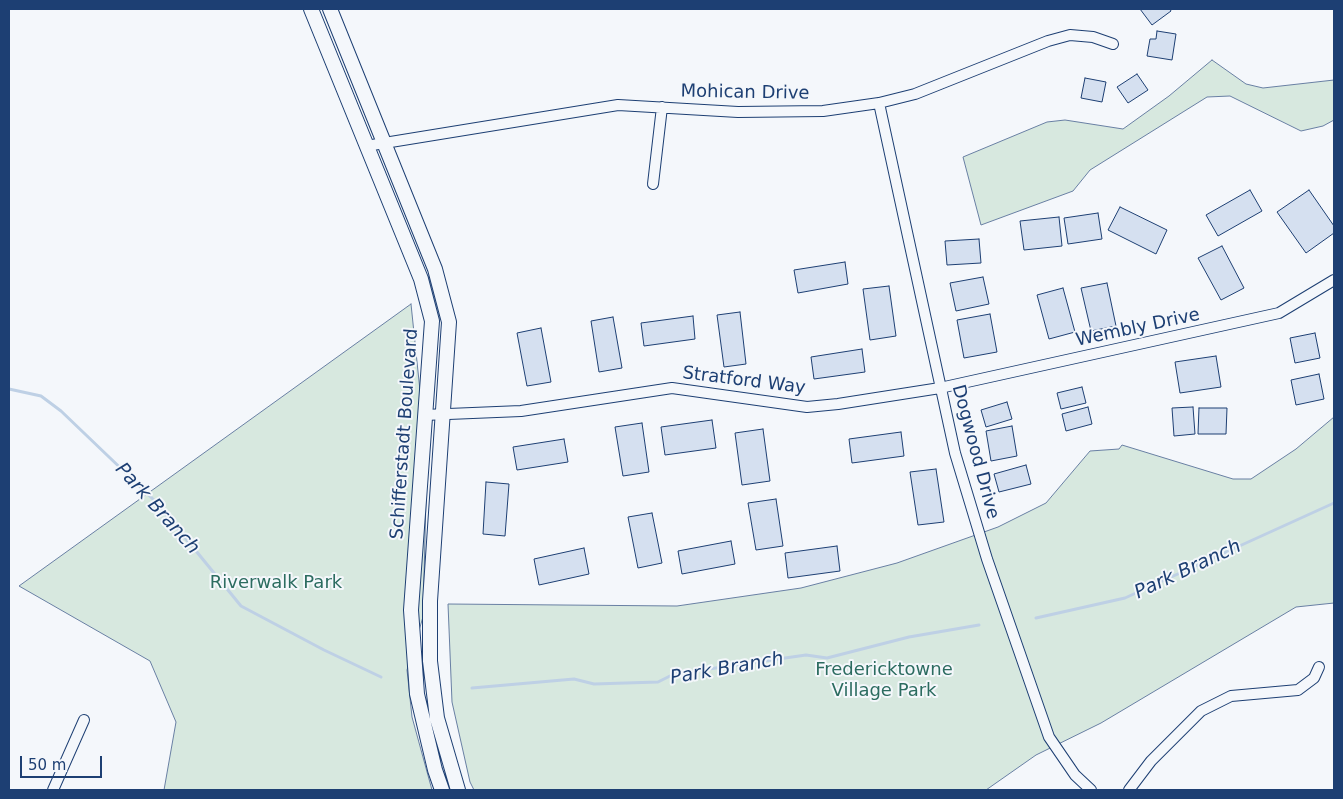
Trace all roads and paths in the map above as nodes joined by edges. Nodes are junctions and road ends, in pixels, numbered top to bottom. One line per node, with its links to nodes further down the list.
1 (311, 9): 7 (main road, Schifferstadt Boulevard)
2 (330, 9): 6 (main road, Schifferstadt Boulevard)
3 (1113, 44): 4 (street, Mohican Drive)
4 (879, 103): 5 (street, Mohican Drive); 10 (street, Dogwood Drive)
5 (662, 107): 6 (street, Mohican Drive); 8 (street)
6 (384, 142): 7 (street, Mohican Drive); 11 (main road, Schifferstadt Boulevard)
7 (366, 146): 12 (main road, Schifferstadt Boulevard)
8 (653, 184)
9 (1334, 280): 10 (street, Wembly Drive)
10 (940, 388): 11 (street, Stratford Way); 18 (street, Dogwood Drive)
11 (444, 413): 12 (street, Stratford Way); 17 (main road, Schifferstadt Boulevard)
12 (424, 415): 16 (main road, Schifferstadt Boulevard)
13 (1319, 667): 19 (street)
14 (84, 720): 15 (street)
15 (54, 790)
16 (442, 790)
17 (458, 790)
18 (1091, 790)
19 (1129, 790)

